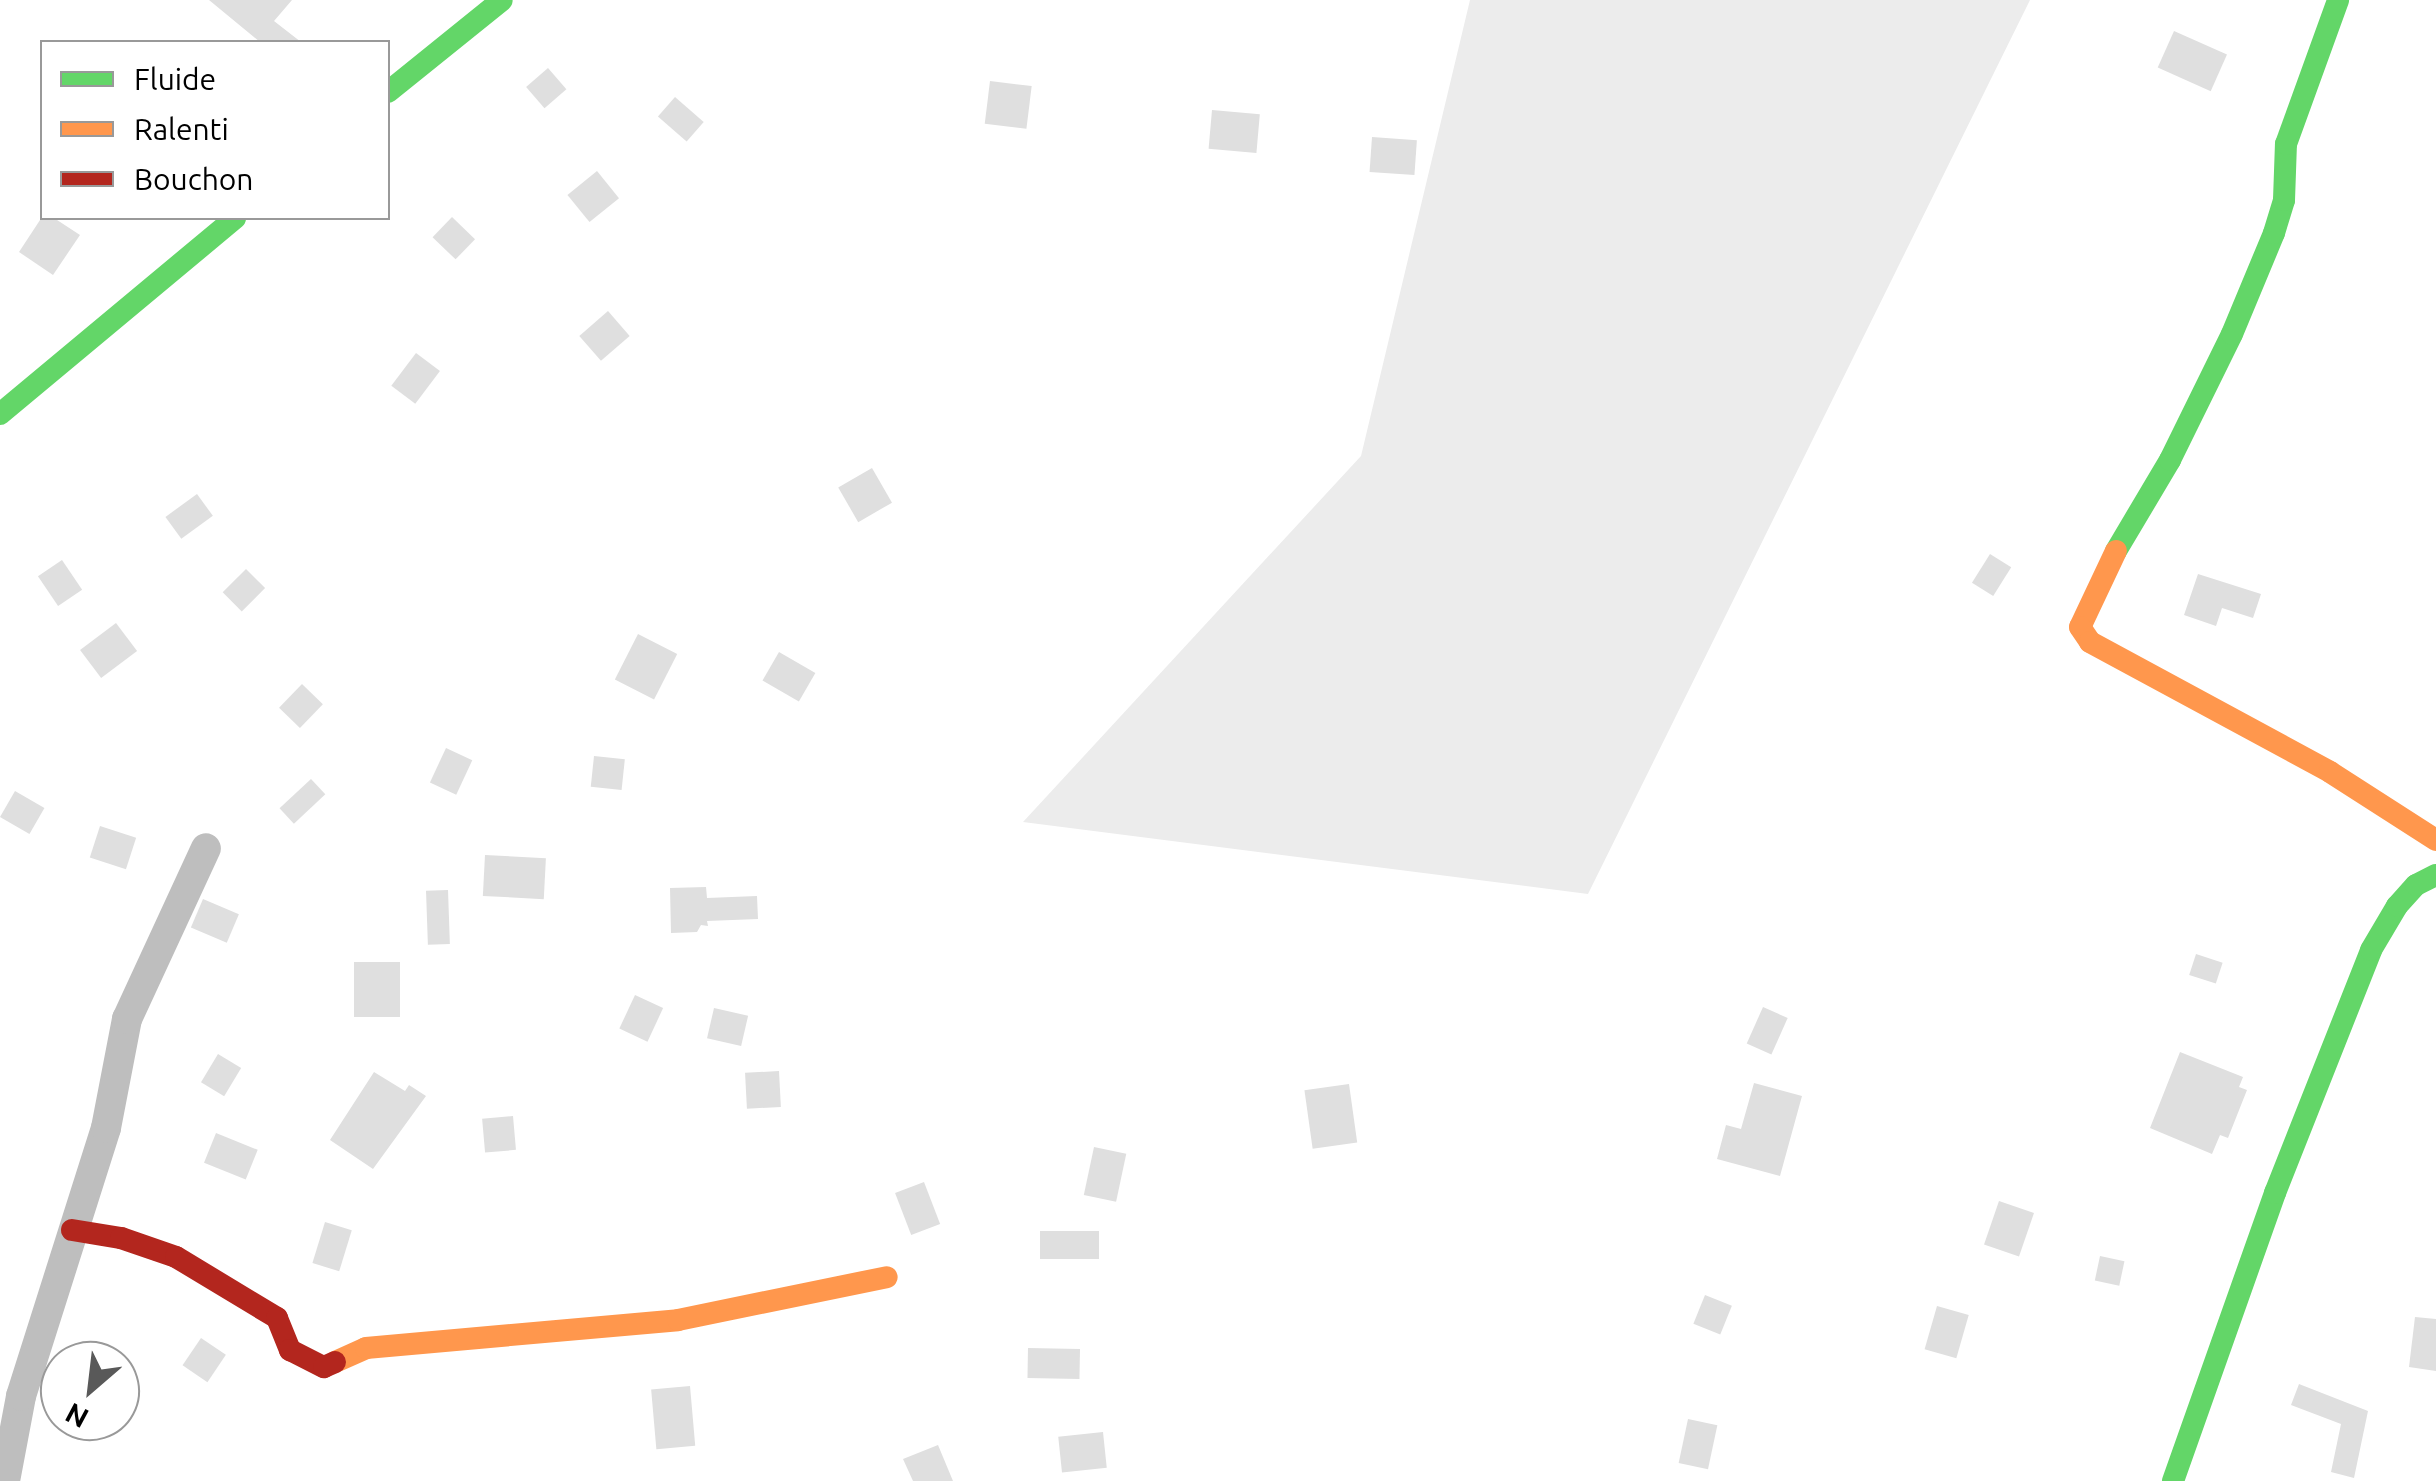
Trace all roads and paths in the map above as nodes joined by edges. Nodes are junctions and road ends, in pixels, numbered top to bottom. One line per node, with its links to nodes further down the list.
1 (502, 0): 3 (street)
2 (2338, 0): 6 (street)
3 (390, 90)
4 (233, 220): 5 (street)
5 (0, 414)
6 (2436, 840)
7 (206, 848): 9 (street)
8 (2436, 875): 12 (street)
9 (72, 1230): 10 (street); 11 (street)
10 (887, 1277)
11 (5, 1481)
12 (2173, 1481)

